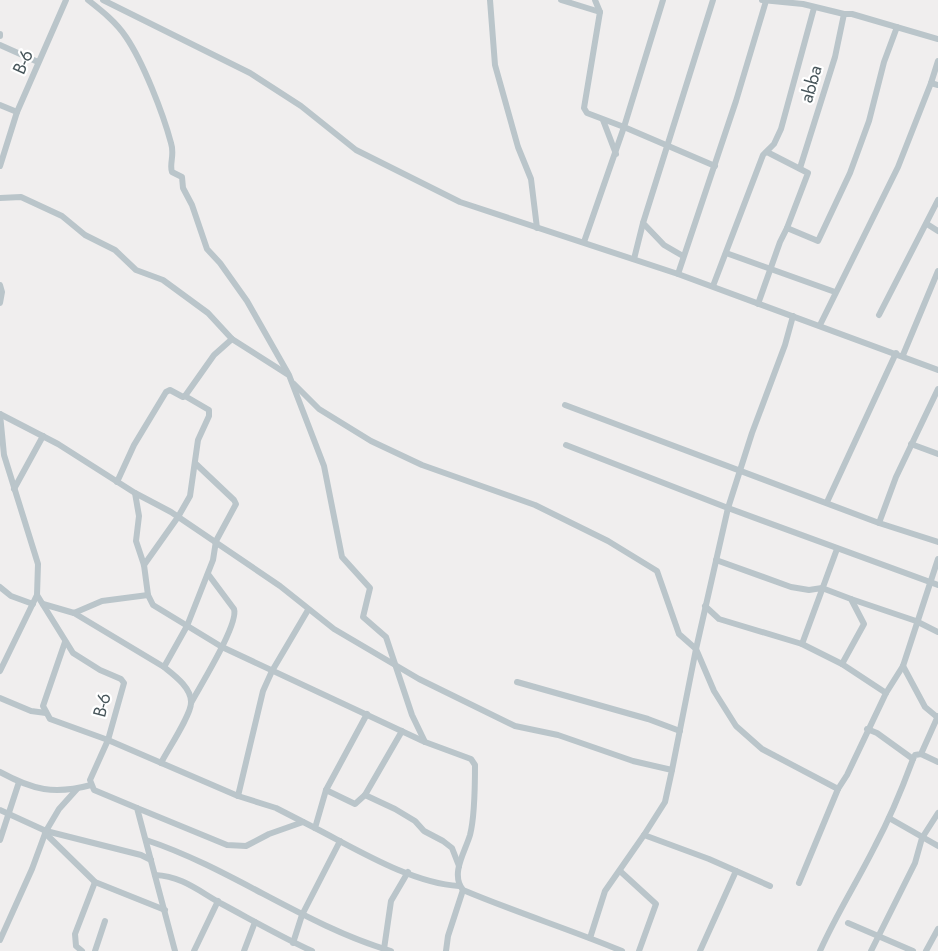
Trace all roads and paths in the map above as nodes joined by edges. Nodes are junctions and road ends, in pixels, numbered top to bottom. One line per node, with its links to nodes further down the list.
1 (66, 0): 17 (street, B-6)
2 (88, 0): 54 (street)
3 (103, 0): 33 (street)
4 (490, 0): 33 (street)
5 (561, 0): 11 (street)
6 (595, 0): 11 (street)
7 (663, 0): 22 (street)
8 (713, 0): 23 (street)
9 (764, 0): 10 (street); 27 (street)
10 (814, 8): 12 (street); 24 (street)
11 (600, 12): 21 (street)
12 (844, 14): 13 (street); 28 (street, abba)
13 (897, 27): 14 (street); 34 (street)
14 (938, 39)
15 (0, 45): 17 (street)
16 (938, 61): 18 (street)
17 (38, 62): 20 (street, B-6)
18 (935, 84): 45 (street)
19 (0, 105): 20 (street)
20 (17, 112): 26 (street, B-6)
21 (603, 120): 22 (street); 25 (street)
22 (624, 127): 23 (street); 25 (street)
23 (668, 146): 27 (street); 31 (street)
24 (767, 152): 28 (street); 37 (street)
25 (616, 154): 36 (street)
26 (0, 166)
27 (714, 166): 38 (street)
28 (800, 168): 34 (street)
29 (0, 198): 51 (street)
30 (938, 200): 32 (street)
31 (643, 223): 38 (street); 39 (street)
32 (927, 224): 35 (street); 48 (street)
33 (538, 228): 36 (street)
34 (787, 228): 40 (street)
35 (938, 231)
36 (584, 242): 39 (street)
37 (726, 253): 40 (street); 44 (street)
38 (683, 256): 42 (street)
39 (634, 259): 42 (street)
40 (770, 269): 45 (street); 47 (street)
41 (938, 271): 52 (street)
42 (678, 274): 44 (street)
43 (0, 285): 46 (street)
44 (713, 286): 47 (street)
45 (835, 292): 50 (street)
46 (0, 304)
47 (758, 304): 49 (street)
48 (879, 315)
49 (793, 316): 50 (street); 64 (street)
50 (820, 325): 52 (street)
51 (232, 339): 54 (street); 56 (street)
52 (899, 354): 53 (street); 68 (street)
53 (938, 370)
54 (291, 379): 97 (street); 101 (street)
55 (938, 389): 60 (street)
56 (185, 396): 63 (street); 65 (street)
57 (565, 405): 64 (street)
58 (0, 414): 59 (street); 66 (street)
59 (43, 436): 65 (street); 66 (street)
60 (912, 444): 62 (street); 71 (street)
61 (566, 445): 69 (street)
62 (938, 454)
63 (196, 464): 70 (street); 72 (street)
64 (740, 470): 68 (street); 69 (street)
65 (117, 482): 67 (street)
66 (14, 489): 83 (street)
67 (135, 493): 70 (street); 77 (street)
68 (827, 502): 71 (street)
69 (728, 508): 74 (street); 76 (street)
70 (178, 517): 72 (street); 77 (street)
71 (879, 522): 73 (street)
72 (216, 541): 78 (street); 89 (street)
73 (938, 542)
74 (837, 549): 79 (street); 82 (street)
75 (938, 559): 79 (street)
76 (716, 560): 82 (street); 88 (street)
77 (144, 565): 84 (street)
78 (208, 574): 92 (street); 96 (street)
79 (930, 582): 80 (street); 91 (street)
80 (938, 585)
81 (0, 587): 86 (street)
82 (822, 588): 85 (street); 95 (street)
83 (37, 595): 86 (street); 87 (street, B-6)
84 (148, 595): 90 (street); 92 (street)
85 (851, 599): 91 (street); 98 (street)
86 (33, 604): 102 (street)
87 (43, 604): 90 (street); 94 (street, B-6)
88 (705, 606): 95 (street); 97 (street)
89 (308, 610): 101 (street); 103 (street)
90 (74, 613): 99 (street)
91 (916, 621): 93 (street); 100 (street)
92 (187, 626): 96 (street); 99 (street)
93 (938, 632)
94 (65, 642): 108 (street); 114 (street, B-6)
95 (802, 644): 98 (street)
96 (222, 647): 103 (street); 107 (street)
97 (696, 649): 113 (street); 125 (street)
98 (842, 664): 105 (street)
99 (164, 666): 107 (street)
100 (903, 666): 105 (street); 110 (street)
101 (398, 667): 115 (street); 120 (street)
102 (0, 671)
103 (272, 671): 109 (street); 128 (street)
104 (517, 682): 113 (street)
105 (886, 693): 111 (street)
106 (0, 698): 108 (street)
107 (191, 703): 119 (street)
108 (46, 712): 114 (street)
109 (366, 714): 112 (street); 126 (street)
110 (938, 716): 116 (street)
111 (867, 730): 117 (street); 125 (street)
112 (402, 731): 115 (street); 127 (street)
113 (680, 731): 120 (street)
114 (108, 740): 119 (street); 123 (street, B-6)
115 (425, 742): 144 (street)
116 (921, 754): 117 (street); 118 (street)
117 (913, 759): 133 (street)
118 (938, 762)
119 (161, 763): 128 (street)
120 (672, 770): 137 (street)
121 (0, 772): 122 (street)
122 (19, 782): 124 (street); 132 (street)
123 (91, 786): 124 (street); 129 (street)
124 (77, 789): 136 (street)
125 (838, 789): 150 (street)
126 (326, 790): 127 (street); 135 (street)
127 (365, 795): 144 (street)
128 (238, 796): 134 (street)
129 (136, 808): 134 (street); 140 (street)
130 (0, 810): 132 (street)
131 (938, 813): 138 (street)
132 (9, 814): 136 (street); 139 (street)
133 (889, 818): 138 (street); 176 (street)
134 (303, 822): 135 (street)
135 (315, 828): 141 (street)
136 (45, 832): 143 (street); 149 (street); 162 (street)
137 (644, 836): 145 (street); 147 (street)
138 (922, 838): 142 (street); 160 (street)
139 (0, 840)
140 (146, 840): 143 (street); 155 (street)
141 (340, 841): 146 (street); 155 (street)
142 (938, 846)
143 (151, 860): 148 (street)
144 (459, 866): 152 (street)
145 (620, 871): 161 (street); 174 (street)
146 (408, 872): 152 (street); 164 (street)
147 (736, 872): 151 (street); 175 (street)
148 (155, 875): 153 (street); 154 (street)
149 (95, 882): 154 (street); 165 (street)
150 (800, 884)
151 (770, 886)
152 (461, 888): 161 (street); 172 (street)
153 (218, 901): 157 (street); 168 (street)
154 (165, 910): 167 (street)
155 (302, 915): 163 (street); 164 (street)
156 (105, 922): 166 (street)
157 (254, 922): 163 (street); 169 (street)
158 (848, 924): 160 (street)
159 (938, 929): 179 (street)
160 (879, 936): 177 (street); 178 (street)
161 (590, 938): 173 (street)
162 (0, 940)
163 (296, 946): 170 (street)
164 (384, 949): 171 (street)
165 (82, 951)
166 (95, 951)
167 (174, 951)
168 (194, 951)
169 (244, 951)
170 (312, 951)
171 (391, 951)
172 (446, 951)
173 (622, 951)
174 (639, 951)
175 (700, 951)
176 (820, 951)
177 (871, 951)
178 (913, 951)
179 (926, 951)

